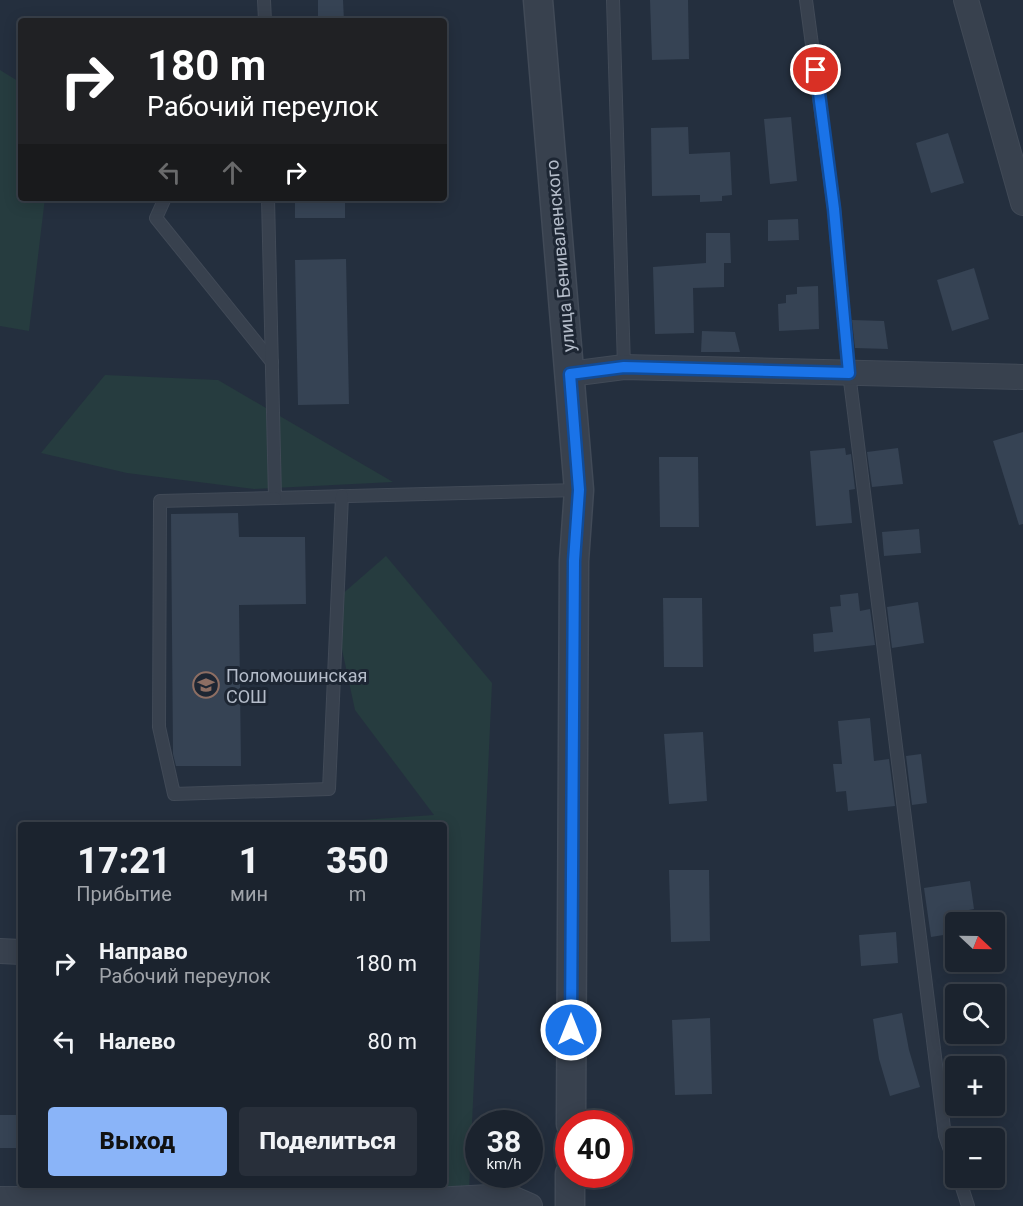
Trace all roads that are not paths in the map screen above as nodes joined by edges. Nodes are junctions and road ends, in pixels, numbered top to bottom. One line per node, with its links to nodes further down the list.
1 (264, 0): 6 (lane)
2 (538, 0): 13 (street, улица Бениваленского)
3 (612, 0): 11 (lane)
4 (806, 0): 12 (lane)
5 (966, 0): 9 (street)
6 (265, 18)
7 (164, 201): 10 (lane)
8 (268, 201): 10 (lane)
9 (1023, 203)
10 (272, 362): 17 (lane)
11 (624, 367): 12 (street); 13 (street)
12 (849, 373): 14 (street); 21 (lane)
13 (570, 374): 15 (street, улица Бениваленского)
14 (1023, 377)
15 (579, 490): 16 (lane); 20 (street, улица Бениваленского)
16 (342, 496): 17 (lane); 17 (lane)
17 (275, 498)
18 (0, 951): 19 (street)
19 (18, 952)
20 (571, 1110)
21 (945, 1136)
22 (570, 1188): 27 (street)
23 (962, 1188): 28 (lane)
24 (417, 1193): 25 (street); 26 (street)
25 (0, 1199)
26 (530, 1206)
27 (570, 1206)
28 (968, 1206)

